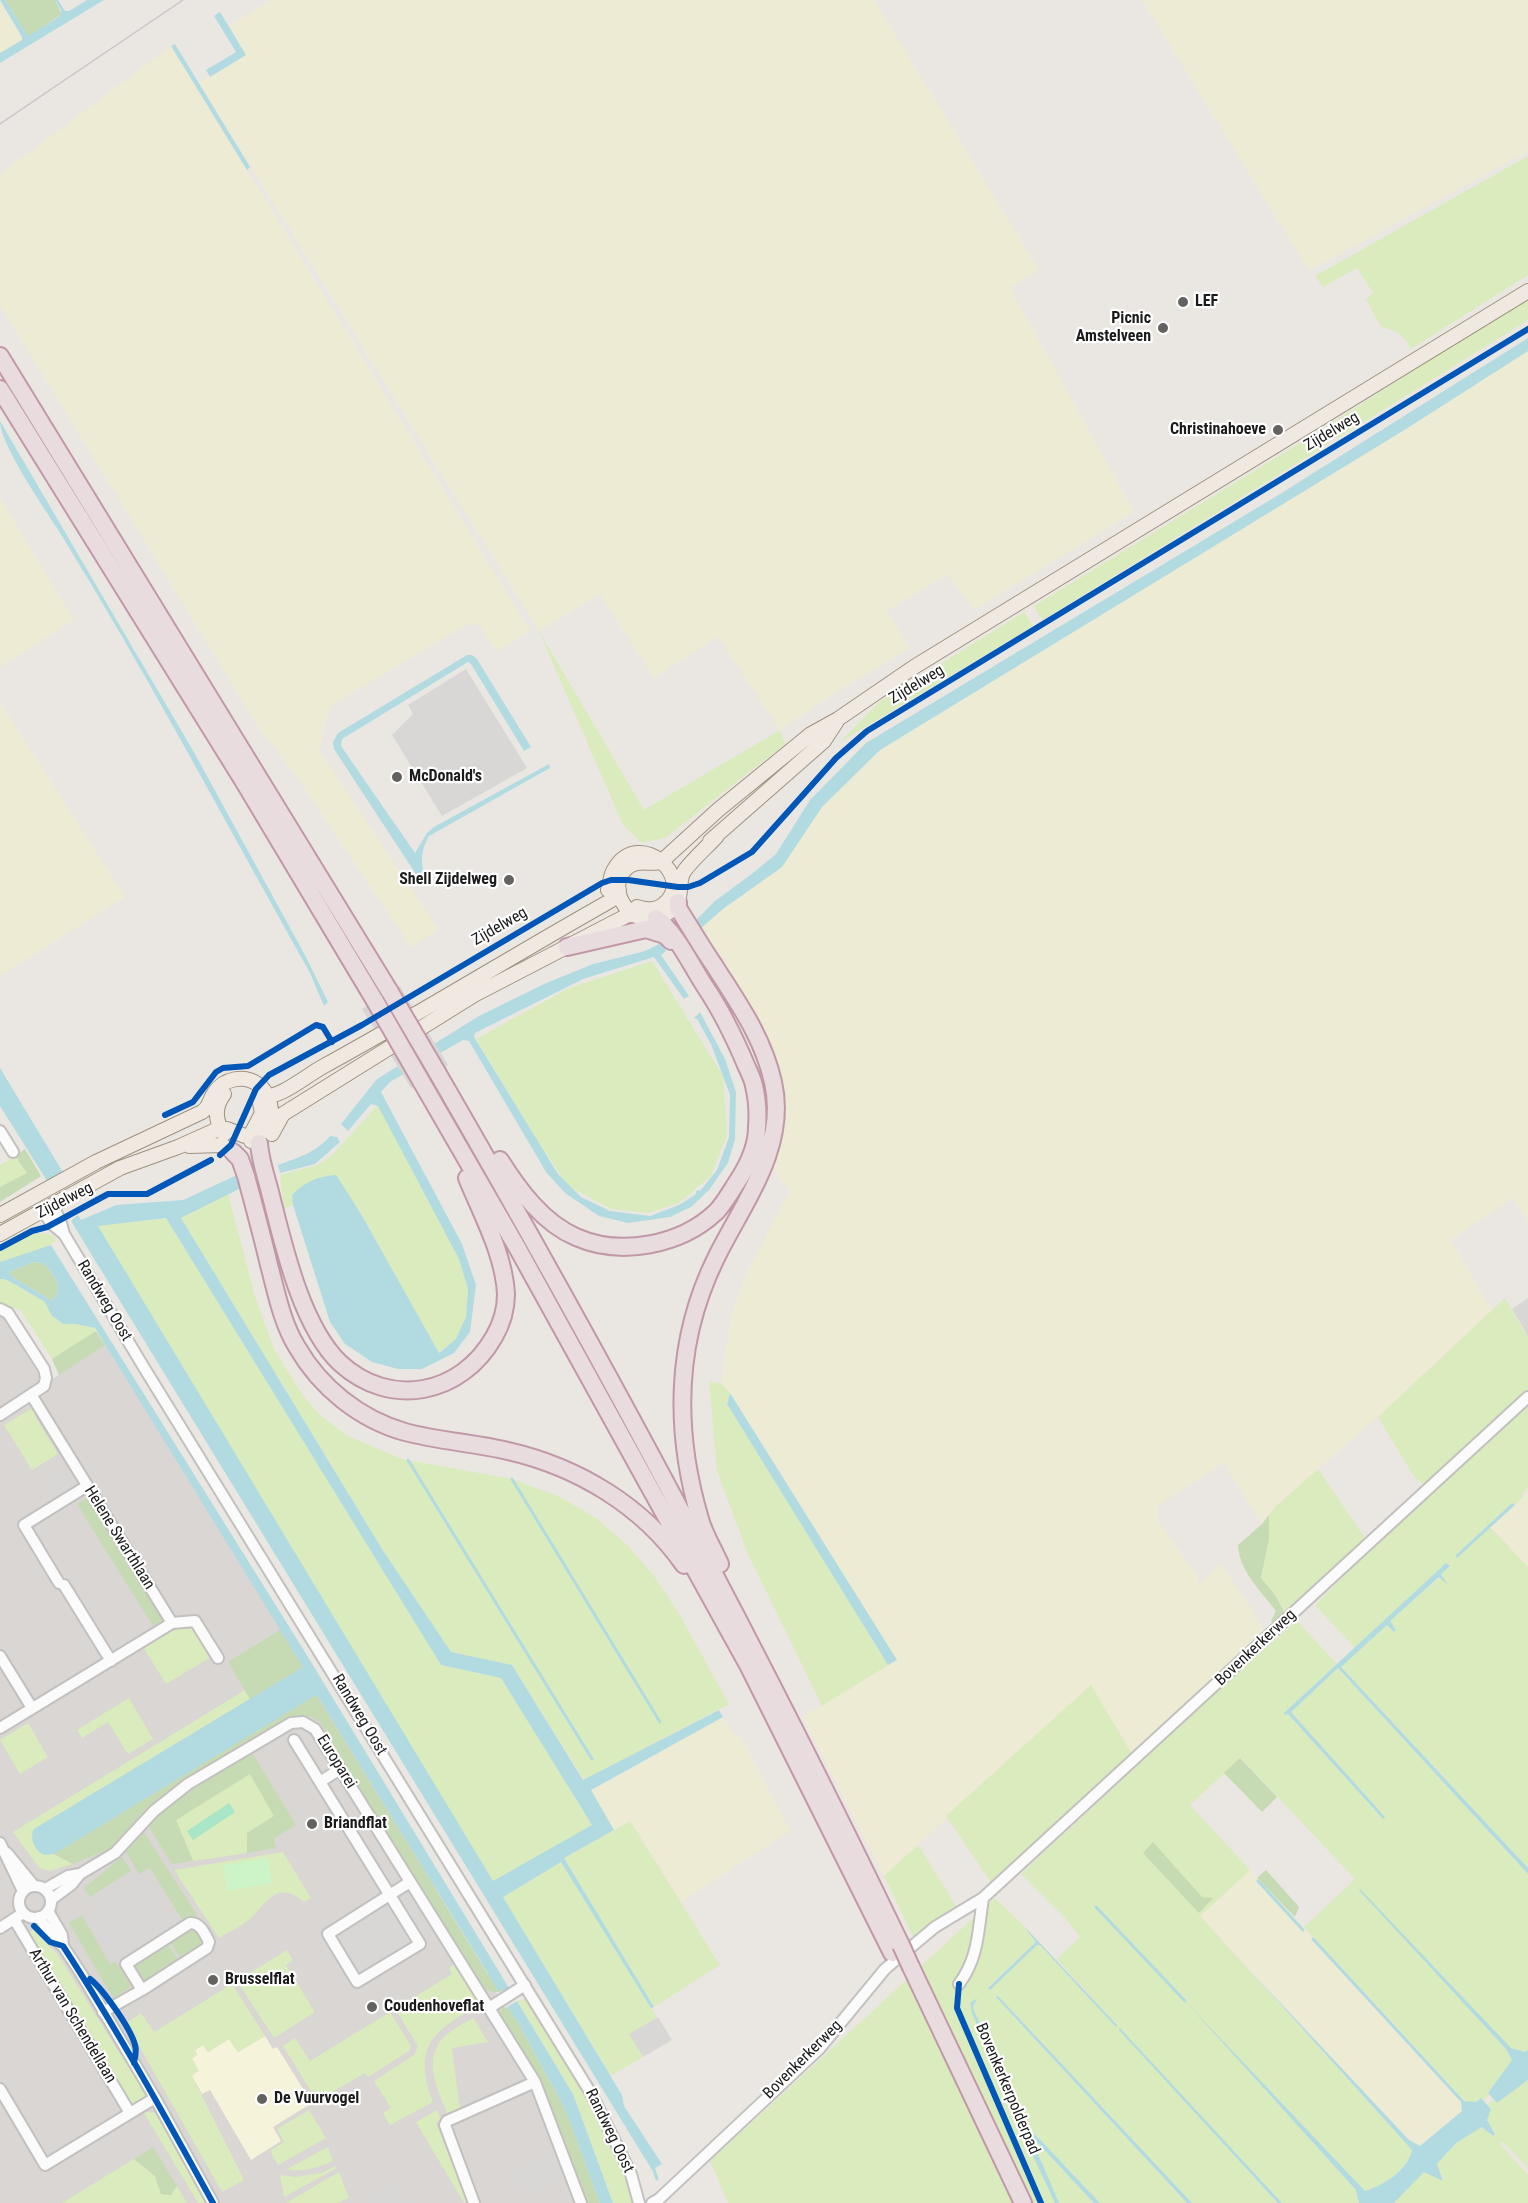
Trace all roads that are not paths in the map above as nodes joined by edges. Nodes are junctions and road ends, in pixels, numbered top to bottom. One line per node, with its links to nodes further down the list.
1 (1528, 291): 4 (main road, Zijdelweg)
2 (0, 356): 13 (highway, bridge)
3 (0, 389): 18 (highway, bridge)
4 (838, 719): 5 (main road, Zijdelweg); 6 (main road, Zijdelweg)
5 (658, 859): 6 (main road); 7 (main road)
6 (676, 879): 8 (main road)
7 (614, 889): 9 (main road); 14 (main road, Zijdelweg)
8 (672, 904): 9 (main road); 10 (main road); 34 (highway)
9 (629, 911): 10 (main road); 11 (main road)
10 (656, 918): 12 (highway)
11 (567, 947): 12 (highway); 16 (main road)
12 (686, 957): 13 (highway)
13 (437, 1072): 34 (highway)
14 (263, 1094): 15 (main road); 16 (main road); 19 (main road)
15 (213, 1107): 19 (main road); 23 (main road, Zijdelweg)
16 (276, 1116): 19 (main road)
17 (0, 1131): 21 (street)
18 (450, 1132): 19 (highway); 34 (highway)
19 (245, 1140): 20 (main road, Zijdelweg); 20 (main road, Zijdelweg); 34 (highway)
20 (178, 1147): 22 (main road, Zijdelweg)
21 (13, 1152)
22 (50, 1206): 24 (main road, Zijdelweg); 53 (street, Randweg Oost)
23 (0, 1215)
24 (0, 1234)
25 (0, 1309): 26 (street)
26 (32, 1396): 28 (street); 29 (street, Helene Swarthlaan)
27 (1528, 1397): 46 (street, Bovenkerkerweg)
28 (0, 1415)
29 (87, 1486): 30 (street, Helene Swarthlaan); 33 (street)
30 (172, 1623): 32 (street); 33 (street)
31 (0, 1656): 35 (street)
32 (218, 1658)
33 (111, 1661): 35 (street)
34 (755, 1666): 51 (highway)
35 (32, 1708): 36 (street)
36 (0, 1728)
37 (294, 1740): 39 (street)
38 (340, 1770): 39 (street); 41 (street, Europarei); 42 (street, Europarei)
39 (320, 1782): 45 (street)
40 (3, 1847): 43 (street)
41 (81, 1874): 44 (street, Europarei); 47 (street, Europarei)
42 (410, 1882): 45 (street); 55 (street, Europarei)
43 (28, 1888): 44 (street); 49 (street)
44 (45, 1889): 47 (street)
45 (390, 1896): 45 (street)
46 (983, 1898): 52 (street); 65 (street, Bovenkerkerweg)
47 (51, 1899): 48 (street)
48 (44, 1914): 49 (street); 56 (street, Arthur van Schendellaan)
49 (19, 1916): 50 (street); 60 (street, Arthur van Schendellaan)
50 (0, 1928)
51 (907, 1971): 66 (highway); 67 (highway)
52 (959, 1984)
53 (525, 1985): 55 (street); 64 (street, Randweg Oost)
54 (142, 1990): 54 (street); 56 (street)
55 (489, 2008): 57 (street, Europarei)
56 (103, 2012): 59 (street, Arthur van Schendellaan)
57 (535, 2082): 62 (street); 63 (street, Europarei)
58 (0, 2089): 60 (street)
59 (155, 2098): 60 (street); 61 (street, Arthur van Schendellaan)
60 (130, 2113)
61 (213, 2203)
62 (474, 2203)
63 (581, 2203)
64 (639, 2203)
65 (652, 2203)
66 (1013, 2203)
67 (1023, 2203)

